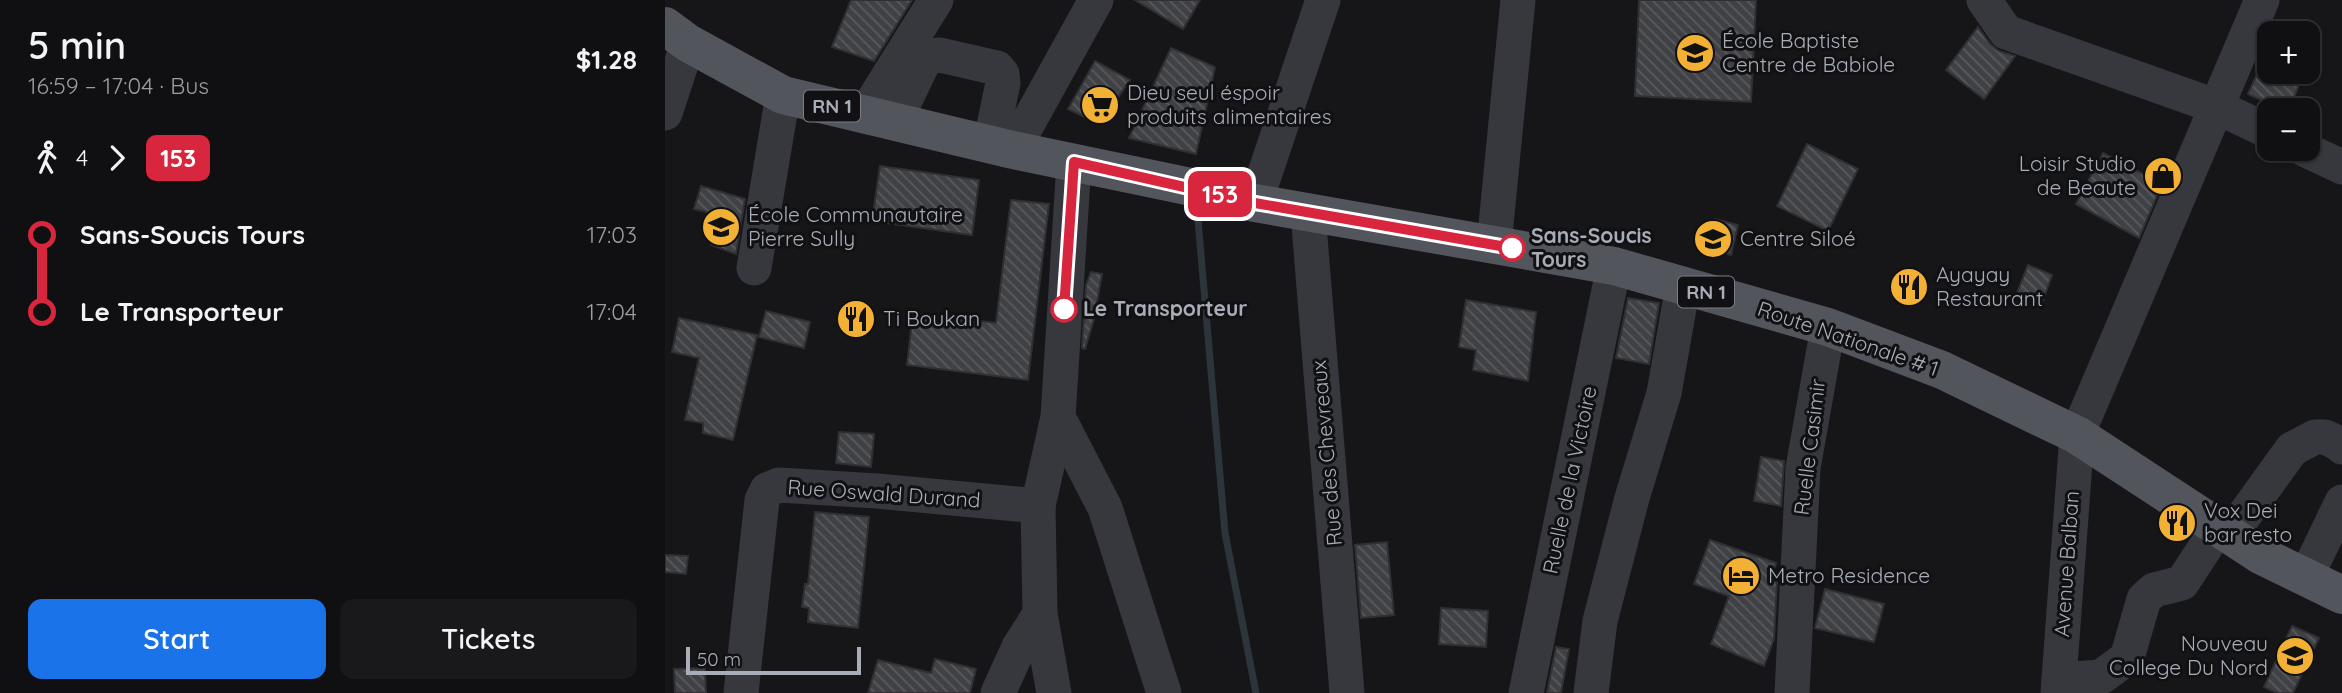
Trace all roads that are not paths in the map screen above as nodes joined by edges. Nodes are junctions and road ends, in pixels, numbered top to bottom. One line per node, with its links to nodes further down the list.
1 (936, 0): 11 (street)
2 (1096, 0): 13 (street)
3 (1323, 0): 17 (street)
4 (1518, 0): 19 (street)
5 (1984, 0): 9 (street)
6 (2262, 0): 9 (street, Avenue Balban)
7 (676, 34): 8 (main road, Route Nationale # 1 / RN 1); 10 (street)
8 (783, 95): 11 (main road, Route Nationale # 1 / RN 1); 21 (street)
9 (2215, 106): 12 (street); 25 (street, Avenue Balban)
10 (665, 113)
11 (880, 117): 13 (main road, Route Nationale # 1 / RN 1); 13 (street)
12 (2257, 126)
13 (1002, 148): 15 (main road, Route Nationale # 1 / RN 1)
14 (2320, 157): 16 (street)
15 (1074, 162): 17 (main road, Route Nationale # 1 / RN 1); 24 (street)
16 (2342, 167)
17 (1255, 203): 18 (main road, Route Nationale # 1 / RN 1)
18 (1307, 213): 19 (main road, Route Nationale # 1 / RN 1); 38 (street, Rue des Chevreaux)
19 (1494, 245): 20 (main road, Route Nationale # 1 / RN 1)
20 (1614, 266): 22 (main road, Route Nationale # 1 / RN 1); 39 (street, Ruelle de la Victoire)
21 (754, 268)
22 (1683, 286): 23 (main road, Route Nationale # 1 / RN 1); 40 (street)
23 (1828, 327): 25 (main road, Route Nationale # 1 / RN 1); 41 (street, Ruelle Casimir)
24 (1058, 417): 28 (street); 37 (street)
25 (2077, 435): 29 (main road, Route Nationale # 1 / RN 1); 33 (street, Avenue Balban)
26 (2342, 447): 29 (street)
27 (2342, 502): 30 (street)
28 (1038, 506): 32 (street); 34 (street, Rue Oswald Durand)
29 (2224, 532): 30 (main road, Route Nationale # 1 / RN 1); 33 (street)
30 (2306, 577): 31 (main road, Route Nationale # 1 / RN 1)
31 (2342, 596)
32 (1040, 614): 35 (street); 36 (street)
33 (2059, 687)
34 (741, 693)
35 (998, 693)
36 (1054, 693)
37 (1164, 693)
38 (1347, 693)
39 (1525, 693)
40 (1591, 693)
41 (1792, 693)

